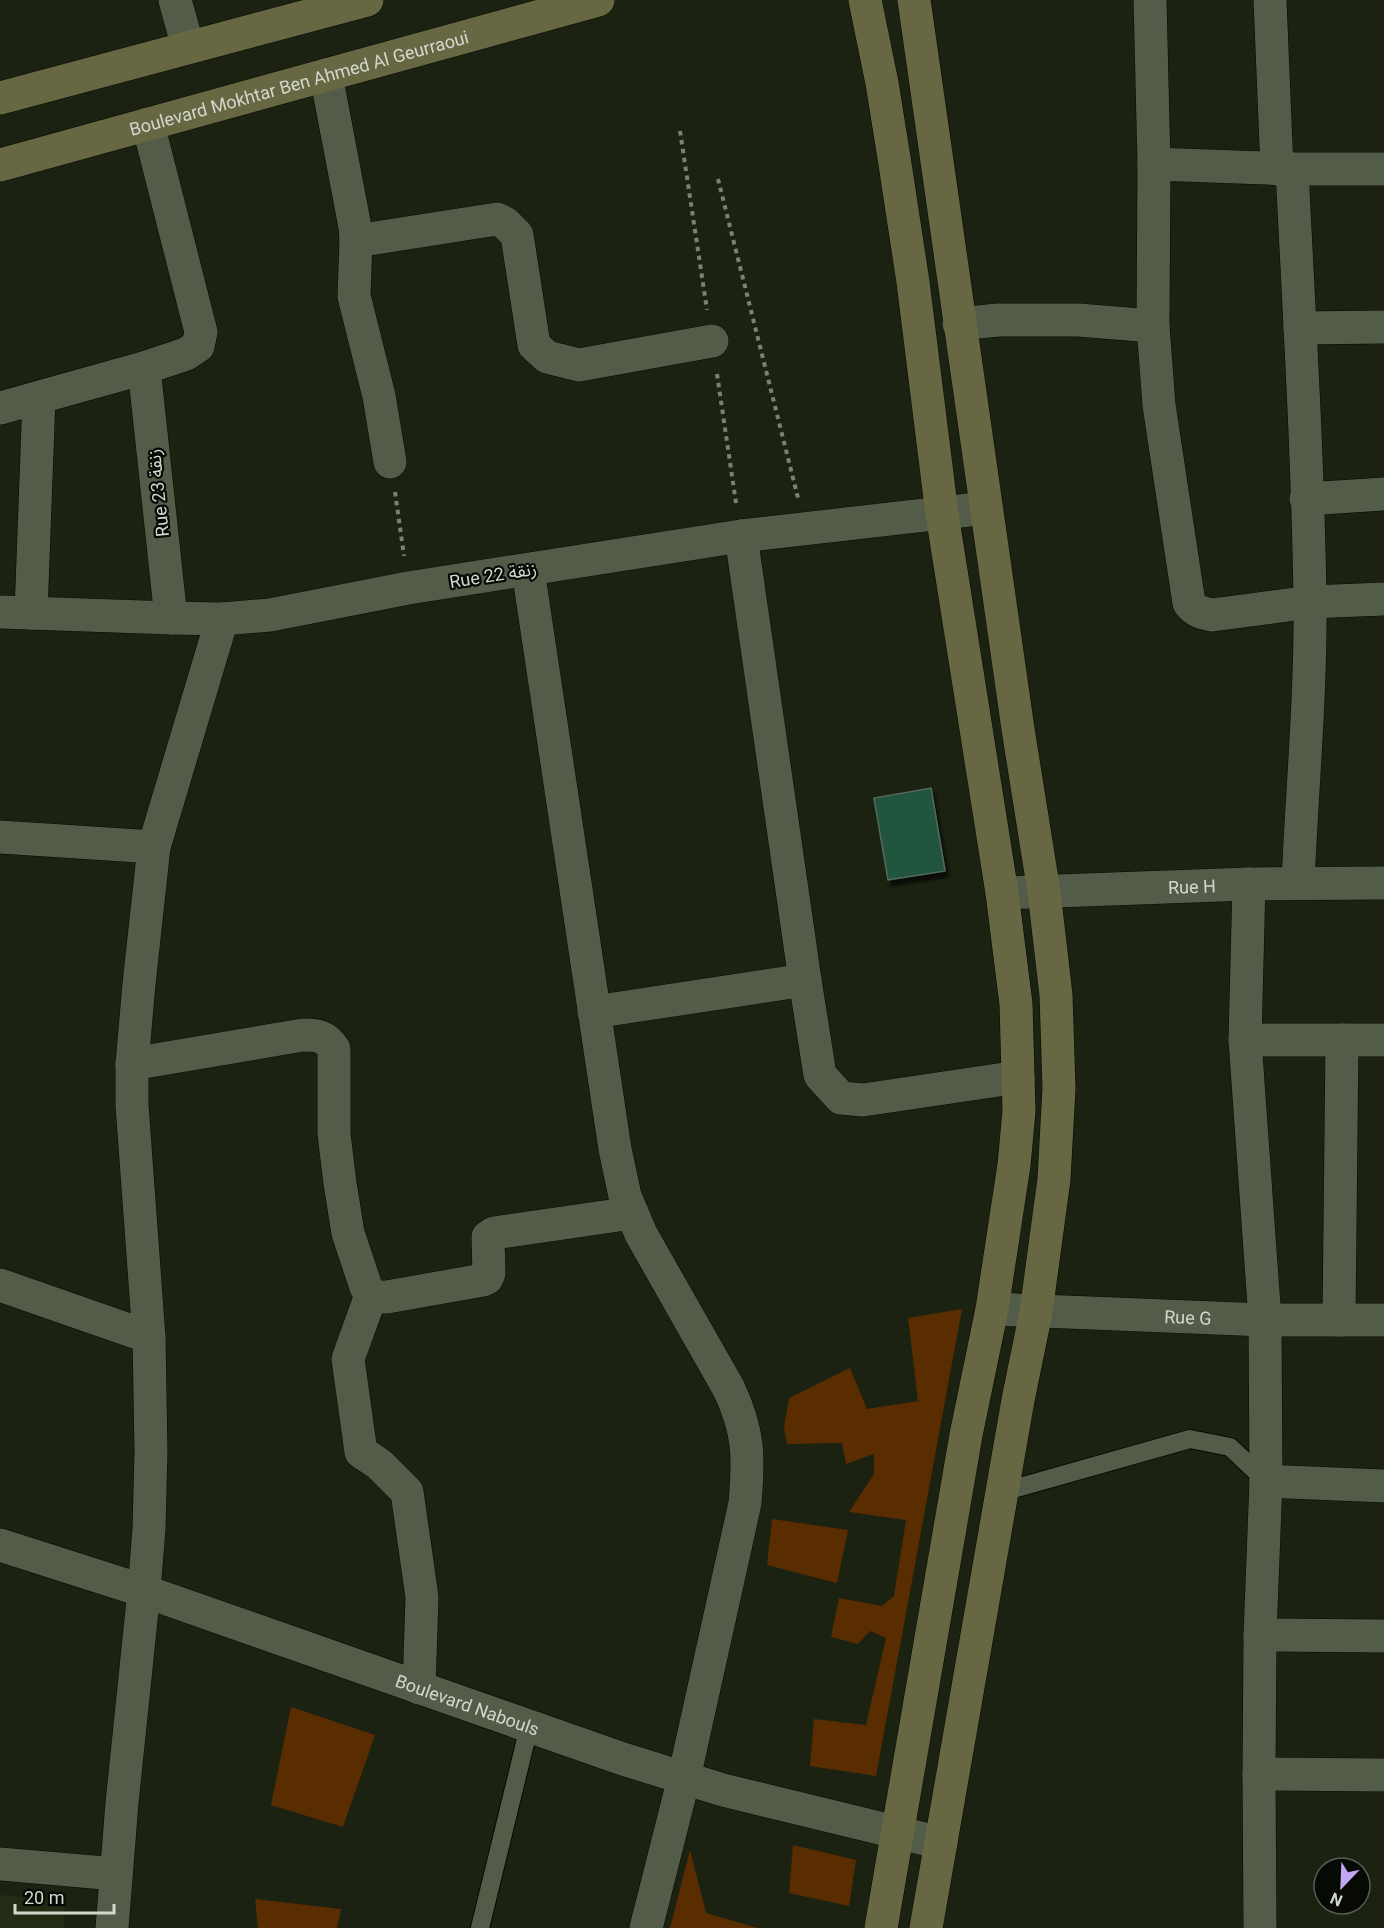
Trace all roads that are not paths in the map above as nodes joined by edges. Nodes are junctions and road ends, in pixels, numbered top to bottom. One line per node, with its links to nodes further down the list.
1 (175, 0): 8 (street)
2 (367, 0): 8 (main road)
3 (598, 0): 9 (main road, Boulevard Mokhtar Ben Ahmed Al Geurraoui)
4 (865, 0): 29 (main road)
5 (914, 0): 17 (main road)
6 (1150, 0): 12 (street)
7 (1270, 0): 14 (street)
8 (188, 47): 10 (main road)
9 (326, 75): 11 (main road, Boulevard Mokhtar Ben Ahmed Al Geurraoui); 16 (street)
10 (0, 98)
11 (148, 124): 13 (main road, Boulevard Mokhtar Ben Ahmed Al Geurraoui); 22 (street)
12 (1154, 164): 14 (street); 18 (street)
13 (0, 165)
14 (1285, 169): 15 (street); 20 (street)
15 (1384, 169)
16 (356, 241): 21 (street); 25 (street)
17 (959, 324): 18 (street); 28 (main road)
18 (1153, 326): 33 (street)
19 (1384, 327): 20 (street)
20 (1300, 328): 27 (street)
21 (712, 341)
22 (144, 368): 23 (street); 35 (street, Rue 23 زنقة)
23 (39, 398): 24 (street); 34 (street)
24 (0, 408)
25 (390, 462)
26 (1384, 494): 27 (street)
27 (1306, 499): 33 (street)
28 (986, 508): 29 (street, Rue 22 زنقة); 42 (main road)
29 (942, 514): 30 (street, Rue 22 زنقة); 43 (main road)
30 (741, 536): 31 (street, Rue 22 زنقة); 44 (street)
31 (528, 570): 36 (street, Rue 22 زنقة); 45 (street)
32 (1384, 599): 33 (street)
33 (1310, 602): 39 (street)
34 (15, 613): 35 (street, Rue 22 زنقة)
35 (171, 618): 36 (street, Rue 22 زنقة)
36 (222, 619): 38 (street)
37 (0, 837): 38 (street)
38 (154, 847): 49 (street)
39 (1298, 883): 40 (street, Rue H); 41 (street, Rue H)
40 (1249, 884): 42 (street, Rue H); 46 (street)
41 (1384, 884)
42 (1044, 892): 43 (street, Rue H); 55 (main road)
43 (1002, 893): 50 (main road)
44 (805, 980): 45 (street); 50 (street)
45 (594, 1012): 51 (street)
46 (1245, 1040): 47 (street); 56 (street)
47 (1342, 1040): 48 (street); 57 (street)
48 (1384, 1040)
49 (132, 1064): 53 (street); 59 (street)
50 (1018, 1077): 54 (main road)
51 (632, 1213): 53 (street); 71 (street)
52 (0, 1285): 59 (street)
53 (371, 1295): 67 (street)
54 (992, 1309): 55 (street, Rue G); 72 (main road)
55 (1036, 1312): 56 (street, Rue G); 62 (main road)
56 (1265, 1320): 57 (street, Rue G); 60 (street)
57 (1339, 1320): 58 (street, Rue G)
58 (1384, 1320)
59 (149, 1337): 64 (street)
60 (1266, 1481): 61 (street); 62 (lane); 65 (street)
61 (1384, 1486)
62 (1002, 1492): 73 (main road)
63 (1, 1547): 64 (street, Boulevard Nabouls)
64 (144, 1591): 67 (street, Boulevard Nabouls); 75 (street)
65 (1260, 1635): 66 (street); 69 (street)
66 (1384, 1636)
67 (419, 1688): 68 (street, Boulevard Nabouls)
68 (529, 1727): 71 (street, Boulevard Nabouls); 77 (lane)
69 (1259, 1774): 70 (street); 81 (street)
70 (1384, 1775)
71 (684, 1778): 72 (street, Boulevard Nabouls); 78 (street)
72 (897, 1834): 73 (street, Boulevard Nabouls); 79 (main road)
73 (941, 1844): 80 (main road)
74 (0, 1864): 75 (street)
75 (116, 1874): 76 (street)
76 (112, 1928)
77 (480, 1928)
78 (646, 1928)
79 (881, 1928)
80 (926, 1928)
81 (1260, 1928)

